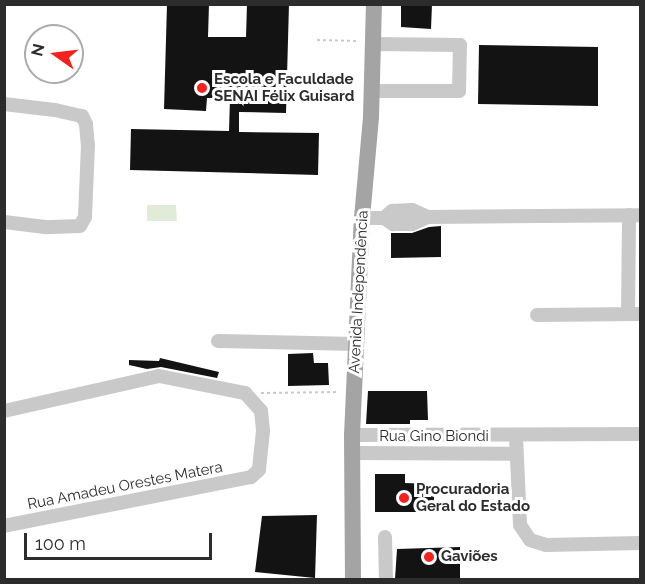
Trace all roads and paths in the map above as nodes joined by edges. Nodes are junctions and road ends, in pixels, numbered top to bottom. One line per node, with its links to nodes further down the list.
1 (374, 4): 3 (main road, Avenida Independência)
2 (316, 40): 3 (path)
3 (373, 43): 4 (main road, Avenida Independência); 4 (street)
4 (371, 90): 7 (main road, Avenida Independência)
5 (4, 104): 8 (street)
6 (635, 215): 7 (street); 9 (street)
7 (362, 218): 12 (main road, Avenida Independência)
8 (4, 222)
9 (634, 314): 10 (street)
10 (537, 315)
11 (218, 341): 12 (street)
12 (356, 344): 13 (main road, Avenida Independência)
13 (354, 392): 14 (path); 18 (main road, Avenida Independência)
14 (246, 393): 15 (street); 23 (street, Rua Amadeu Orestes Matera)
15 (4, 411)
16 (431, 434): 18 (street, Rua Gino Biondi); 19 (street, Rua Gino Biondi); 21 (street)
17 (640, 434): 19 (street, Rua Gino Biondi)
18 (352, 435): 20 (main road, Avenida Independência)
19 (516, 436): 22 (street)
20 (351, 453): 21 (street, Rua Gino Biondi); 26 (main road, Avenida Independência)
21 (431, 453): 22 (street, Rua Gino Biondi)
22 (516, 454): 25 (street)
23 (4, 526)
24 (385, 537): 27 (street)
25 (640, 543)
26 (353, 579)
27 (386, 579)

